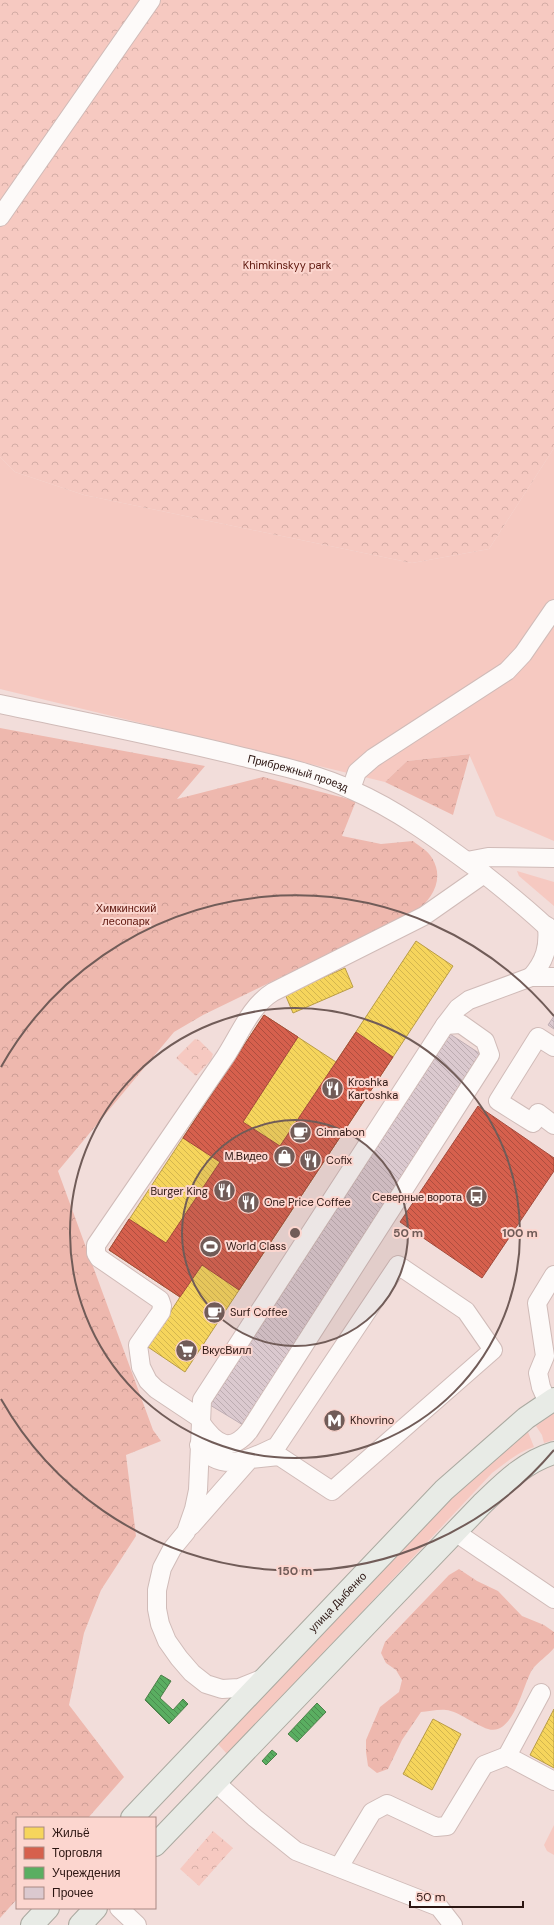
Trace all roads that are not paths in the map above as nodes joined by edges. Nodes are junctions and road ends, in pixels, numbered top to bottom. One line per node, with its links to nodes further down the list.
1 (151, 0): 2 (street)
2 (0, 217)
3 (554, 609): 5 (street)
4 (0, 704): 5 (street, Прибрежный проезд)
5 (351, 789): 7 (street, Прибрежный проезд)
6 (554, 858): 7 (street)
7 (467, 861): 8 (street, Прибрежный проезд)
8 (484, 874): 9 (street, Прибрежный проезд); 17 (street)
9 (550, 930): 10 (street)
10 (531, 977): 11 (street); 12 (street)
11 (554, 977)
12 (445, 1025): 17 (street); 17 (street)
13 (554, 1047): 14 (street)
14 (554, 1125)
15 (554, 1275): 16 (street)
16 (551, 1401): 24 (main road, улица Дыбенко)
17 (201, 1421): 18 (street)
18 (199, 1445): 20 (street); 21 (street)
19 (554, 1453): 22 (main road)
20 (250, 1459): 20 (street); 21 (street)
21 (186, 1532): 24 (street)
22 (455, 1532): 23 (street); 28 (main road)
23 (554, 1600)
24 (264, 1678): 29 (main road, улица Дыбенко)
25 (541, 1693): 26 (street)
26 (507, 1756): 27 (street); 31 (street)
27 (554, 1781)
28 (215, 1782): 30 (main road); 31 (street)
29 (133, 1817)
30 (156, 1845)
31 (339, 1867): 38 (street)
32 (47, 1909): 35 (main road)
33 (95, 1909): 36 (main road)
34 (120, 1909): 37 (street)
35 (32, 1925)
36 (80, 1925)
37 (137, 1925)
38 (453, 1925)

